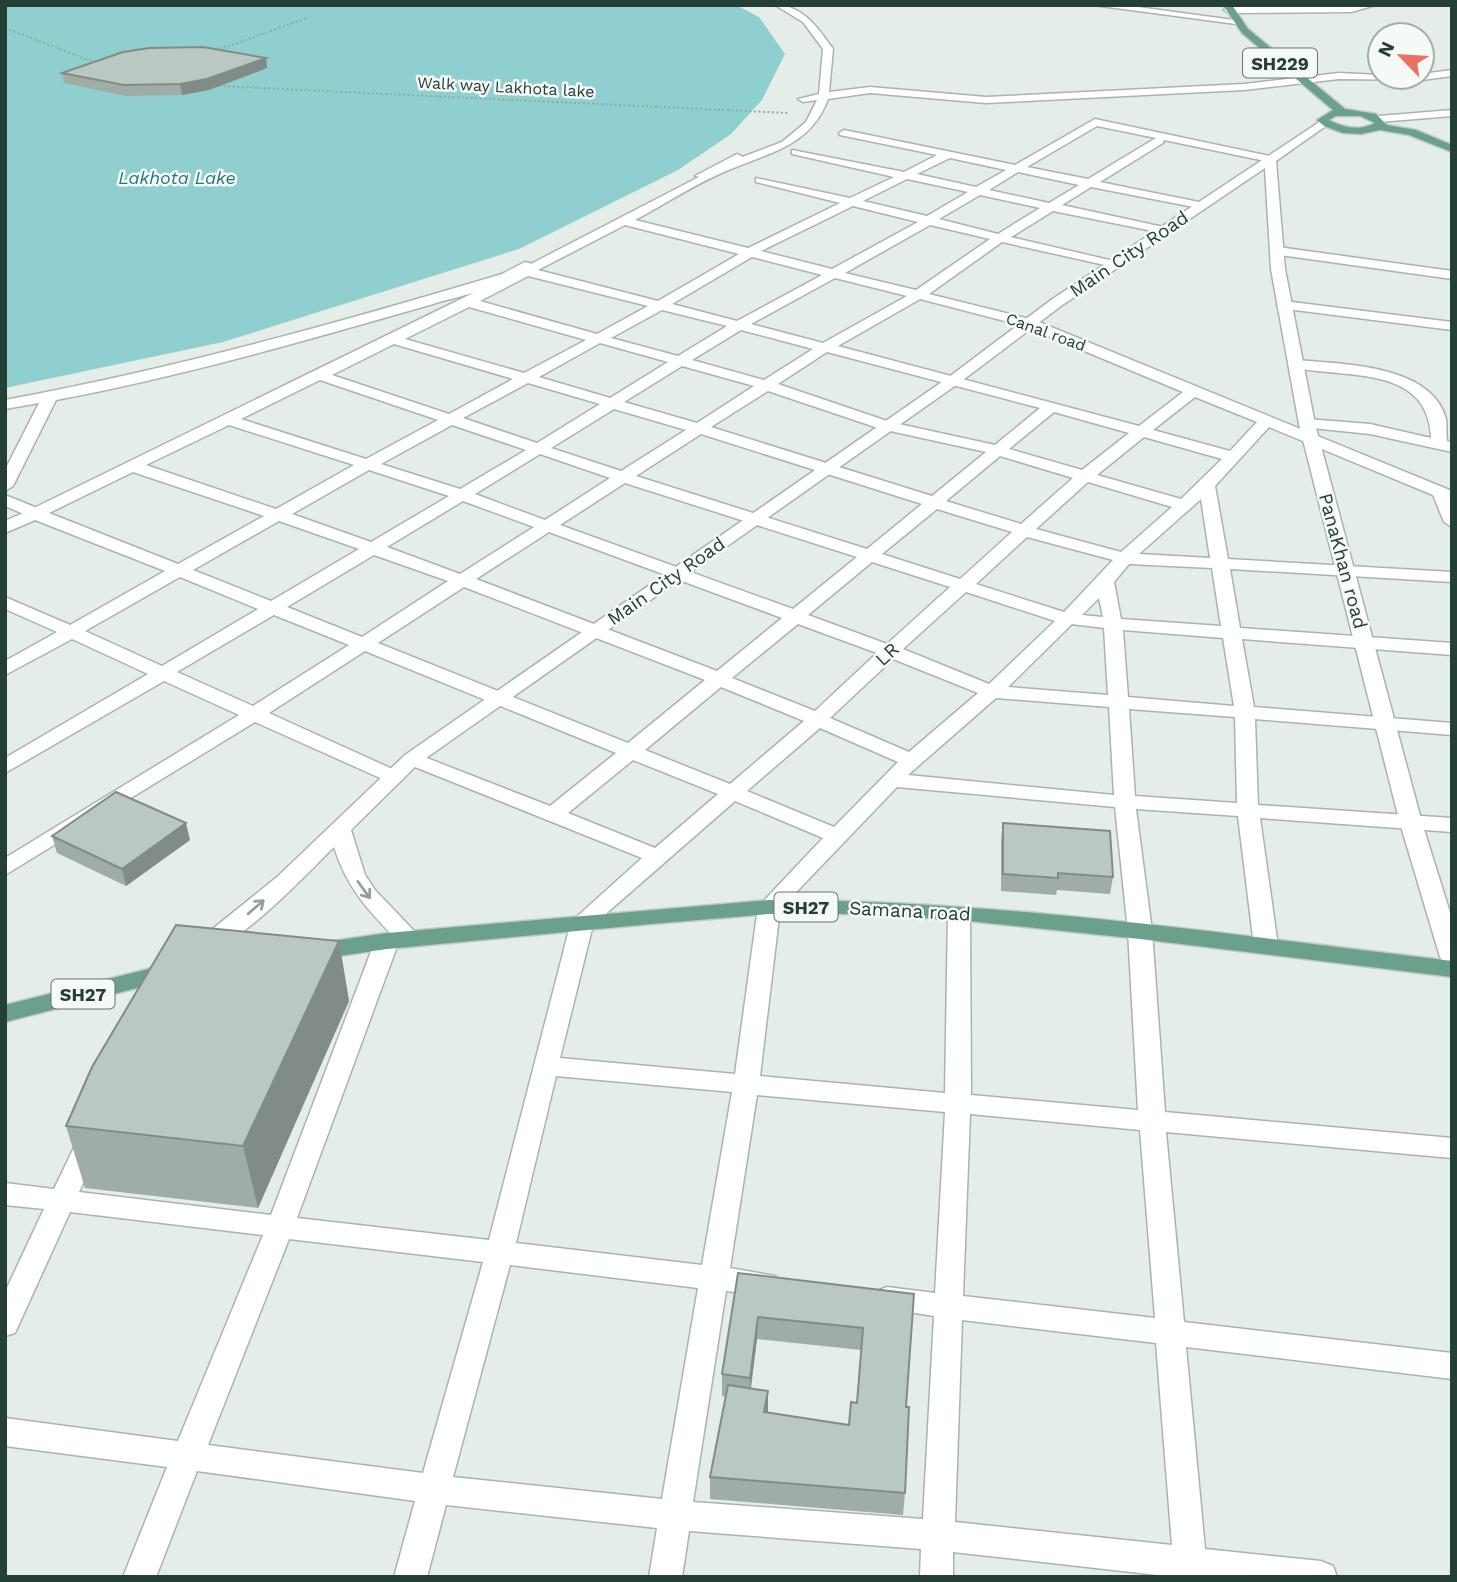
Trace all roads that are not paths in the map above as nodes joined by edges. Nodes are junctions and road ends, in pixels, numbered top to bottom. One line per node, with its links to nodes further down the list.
1 (779, 5): 9 (street)
2 (1097, 5): 4 (street)
3 (1371, 5): 5 (street)
4 (1122, 6): 6 (street)
5 (1228, 8): 6 (main road, SH229)
6 (1236, 21): 8 (main road, SH229)
7 (1366, 77): 8 (street)
8 (1301, 81): 9 (street); 11 (main road, SH229)
9 (824, 96): 10 (street); 30 (street)
10 (803, 99)
11 (1342, 112): 13 (main road); 14 (main road)
12 (1452, 113): 14 (street)
13 (1325, 122): 14 (main road); 21 (street, Main City Road)
14 (1379, 123): 17 (main road)
15 (844, 132): 19 (street)
16 (1159, 141): 25 (street)
17 (1452, 149)
18 (796, 152): 23 (street)
19 (948, 154): 22 (street); 23 (street)
20 (737, 157): 30 (street)
21 (1270, 159): 22 (street); 28 (street, Main City Road); 34 (street, PanaKhan road)
22 (1020, 168): 25 (street); 26 (street)
23 (904, 173): 26 (street); 27 (street)
24 (760, 180): 27 (street)
25 (1090, 181): 28 (street); 29 (street)
26 (979, 191): 29 (street); 31 (street)
27 (852, 202): 31 (street); 35 (street)
28 (1200, 206): 32 (street, Main City Road)
29 (1053, 207): 32 (street); 33 (street)
30 (622, 220): 35 (street, Canal road); 37 (street)
31 (926, 221): 33 (street); 38 (street)
32 (1164, 230): 36 (street, Main City Road)
33 (1001, 236): 36 (street); 40 (street)
34 (1278, 251): 39 (street); 43 (street, PanaKhan road)
35 (750, 252): 38 (street, Canal road); 42 (street)
36 (1113, 265): 44 (street, Main City Road)
37 (522, 270): 41 (street); 42 (street); 57 (street)
38 (835, 273): 40 (street, Canal road); 45 (street)
39 (1452, 275)
40 (920, 294): 44 (street, Canal road); 49 (street)
41 (467, 302): 47 (street); 48 (street)
42 (660, 305): 45 (street); 47 (street)
43 (1284, 305): 46 (street); 51 (street, PanaKhan road)
44 (1029, 323): 54 (street, Main City Road); 56 (street, Canal road)
45 (739, 325): 49 (street); 50 (street)
46 (1452, 326)
47 (599, 338): 50 (street); 53 (street)
48 (391, 340): 52 (street); 53 (street)
49 (824, 348): 54 (street); 55 (street)
50 (679, 362): 55 (street); 58 (street)
51 (1296, 364): 67 (street, PanaKhan road); 68 (street)
52 (320, 375): 61 (street); 62 (street)
53 (527, 377): 58 (street); 62 (street)
54 (954, 380): 60 (street); 64 (street, Main City Road)
55 (769, 386): 64 (street); 65 (street)
56 (1194, 390): 63 (street, Canal road); 66 (street, LR)
57 (50, 397): 59 (street); 78 (street)
58 (612, 403): 65 (street); 69 (street)
59 (5, 405)
60 (1051, 407): 66 (street); 70 (street)
61 (229, 419): 72 (street); 73 (street)
62 (449, 420): 69 (street); 72 (street)
63 (1266, 421): 67 (street, Canal road); 71 (street)
64 (886, 426): 70 (street); 74 (street, Main City Road)
65 (701, 429): 74 (street); 76 (street)
66 (1143, 432): 71 (street); 75 (street, LR)
67 (1310, 433): 68 (street); 80 (street, Canal road); 96 (street, PanaKhan road)
68 (1446, 445)
69 (536, 449): 76 (street); 79 (street)
70 (996, 450): 75 (street); 82 (street)
71 (1233, 457): 77 (street)
72 (370, 463): 79 (street); 85 (street)
73 (131, 466): 84 (street); 85 (street)
74 (828, 468): 82 (street); 86 (street, Main City Road)
75 (1085, 476): 83 (street); 90 (street, LR)
76 (623, 477): 86 (street); 88 (street)
77 (1207, 485): 83 (street); 94 (street)
78 (5, 486)
79 (462, 495): 88 (street); 91 (street)
80 (1446, 495): 87 (street)
81 (5, 500): 84 (street)
82 (934, 502): 90 (street); 92 (street)
83 (1182, 505): 93 (street)
84 (33, 513): 89 (street); 95 (street)
85 (276, 516): 91 (street); 95 (street)
86 (755, 519): 92 (street); 97 (street, Main City Road)
87 (1452, 522)
88 (543, 527): 97 (street); 99 (street)
89 (5, 528)
90 (1025, 531): 93 (street); 101 (street, LR)
91 (370, 548): 99 (street); 103 (street)
92 (870, 555): 101 (street); 104 (street)
93 (1124, 558): 94 (street); 100 (street)
94 (1219, 561): 96 (street); 108 (street)
95 (179, 570): 103 (street); 107 (street)
96 (1345, 570): 98 (street); 111 (street, PanaKhan road)
97 (675, 574): 104 (street); 109 (street, Main City Road)
98 (1452, 577)
99 (458, 581): 109 (street); 110 (street)
100 (1105, 582): 105 (street); 106 (street)
101 (965, 585): 105 (street); 113 (street, LR)
102 (5, 601): 107 (street)
103 (270, 608): 110 (street); 115 (street)
104 (795, 617): 113 (street); 116 (street)
105 (1065, 618): 106 (street); 117 (street)
106 (1113, 624): 108 (street); 119 (street)
107 (71, 630): 114 (street); 115 (street)
108 (1231, 631): 111 (street); 120 (street)
109 (594, 632): 116 (street); 118 (street, Main City Road)
110 (362, 643): 118 (street); 121 (street)
111 (1364, 643): 112 (street); 123 (street, PanaKhan road)
112 (1452, 649)
113 (890, 651): 117 (street); 122 (street, LR)
114 (5, 668)
115 (160, 673): 121 (street); 128 (street)
116 (718, 680): 122 (street); 125 (street)
117 (992, 692): 119 (street); 127 (street)
118 (500, 698): 125 (street); 126 (street, Main City Road)
119 (1119, 703): 120 (street); 132 (street)
120 (1245, 713): 123 (street); 133 (street)
121 (254, 715): 129 (street); 140 (street)
122 (818, 719): 127 (street); 131 (street, LR)
123 (1385, 724): 124 (street); 135 (street, PanaKhan road)
124 (1452, 729)
125 (629, 752): 131 (street); 134 (street)
126 (412, 759): 129 (street, Main City Road); 134 (street)
127 (911, 760): 130 (street)
128 (5, 767)
129 (394, 777): 137 (street, Main City Road)
130 (893, 780): 132 (street); 138 (street)
131 (732, 794): 138 (street); 139 (street, LR)
132 (1125, 802): 133 (street); 144 (street)
133 (1248, 810): 135 (street); 146 (street)
134 (554, 814): 139 (street)
135 (1411, 823): 136 (street); 148 (street, PanaKhan road)
136 (1452, 825)
137 (340, 830): 145 (street, one-way to 145); 151 (street, Main City Road, one-way to 137)
138 (836, 835): 141 (street)
139 (656, 856): 143 (street, LR)
140 (5, 868)
141 (769, 907): 142 (main road, Samana road / SH27); 143 (main road, Samana road / SH27); 155 (street)
142 (958, 913): 144 (main road, Samana road / SH27); 156 (street)
143 (582, 922): 145 (main road, Samana road / SH27); 154 (street)
144 (1140, 931): 146 (main road, Samana road / SH27); 157 (street)
145 (398, 940): 147 (main road, Samana road / SH27); 162 (street)
146 (1266, 946): 150 (main road, Samana road / SH27)
147 (293, 954)
148 (1452, 957)
149 (213, 965): 151 (main road, SH27)
150 (1452, 969)
151 (160, 973): 152 (street); 153 (main road, Main City Road / SH27)
152 (149, 998)
153 (5, 1014)
154 (544, 1066): 155 (street); 163 (street)
155 (746, 1083): 156 (street); 164 (street)
156 (958, 1102): 157 (street); 167 (street)
157 (1152, 1119): 159 (street); 169 (street)
158 (96, 1125): 161 (street)
159 (1452, 1149)
160 (5, 1194): 161 (street)
161 (64, 1200): 162 (street); 168 (street)
162 (281, 1227): 163 (street); 172 (street)
163 (499, 1254): 164 (street); 173 (street)
164 (713, 1278): 165 (street); 174 (street)
165 (792, 1288)
166 (857, 1295): 167 (street)
167 (949, 1306): 169 (street); 175 (street)
168 (5, 1324)
169 (1171, 1333): 170 (street); 176 (street)
170 (1452, 1366)
171 (5, 1432): 172 (street)
172 (189, 1456): 173 (street); 177 (street)
173 (434, 1489): 174 (street); 178 (street)
174 (675, 1515): 175 (street); 179 (street)
175 (938, 1535): 176 (street); 180 (street)
176 (1191, 1569): 181 (street)
177 (139, 1577)
178 (410, 1577)
179 (664, 1577)
180 (936, 1577)
181 (1321, 1577)

